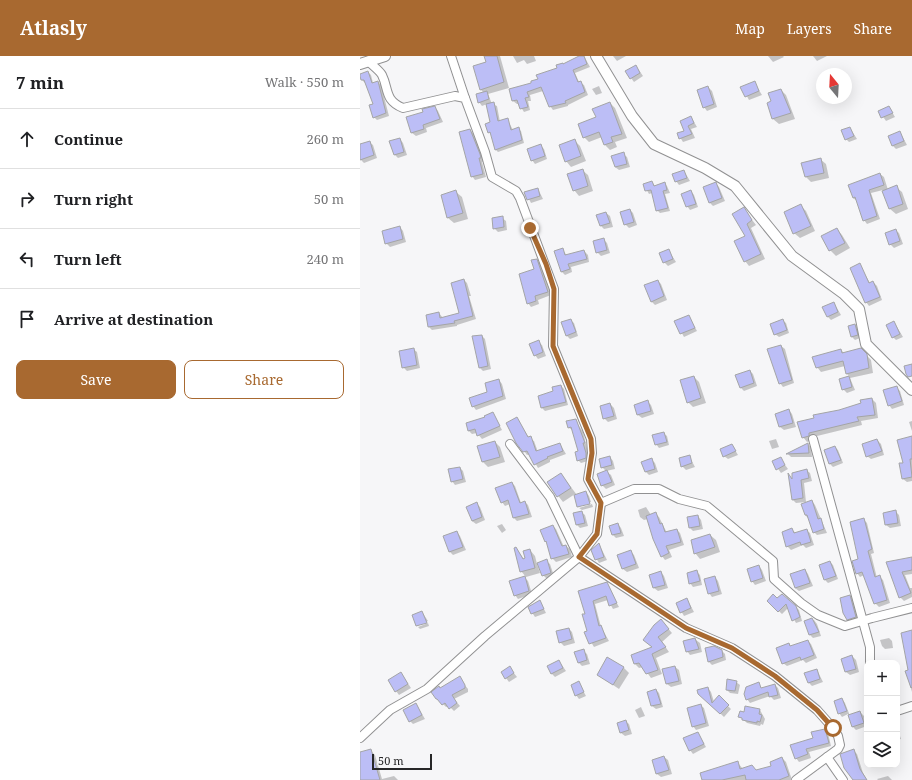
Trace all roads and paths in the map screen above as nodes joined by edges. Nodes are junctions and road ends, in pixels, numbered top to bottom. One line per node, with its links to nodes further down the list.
1 (385, 56): 4 (main road)
2 (452, 56): 5 (street)
3 (596, 56): 6 (main road)
4 (364, 63): 5 (street)
5 (465, 98): 9 (street)
6 (912, 390)
7 (812, 438): 12 (street)
8 (510, 444): 10 (street)
9 (601, 503): 10 (street); 12 (street)
10 (579, 557): 16 (street); 17 (street)
11 (912, 608): 12 (street)
12 (863, 620): 13 (street)
13 (870, 660)
14 (912, 706): 15 (street)
15 (900, 710)
16 (360, 738)
17 (827, 757): 18 (street); 19 (street)
18 (796, 780)
19 (843, 780)

